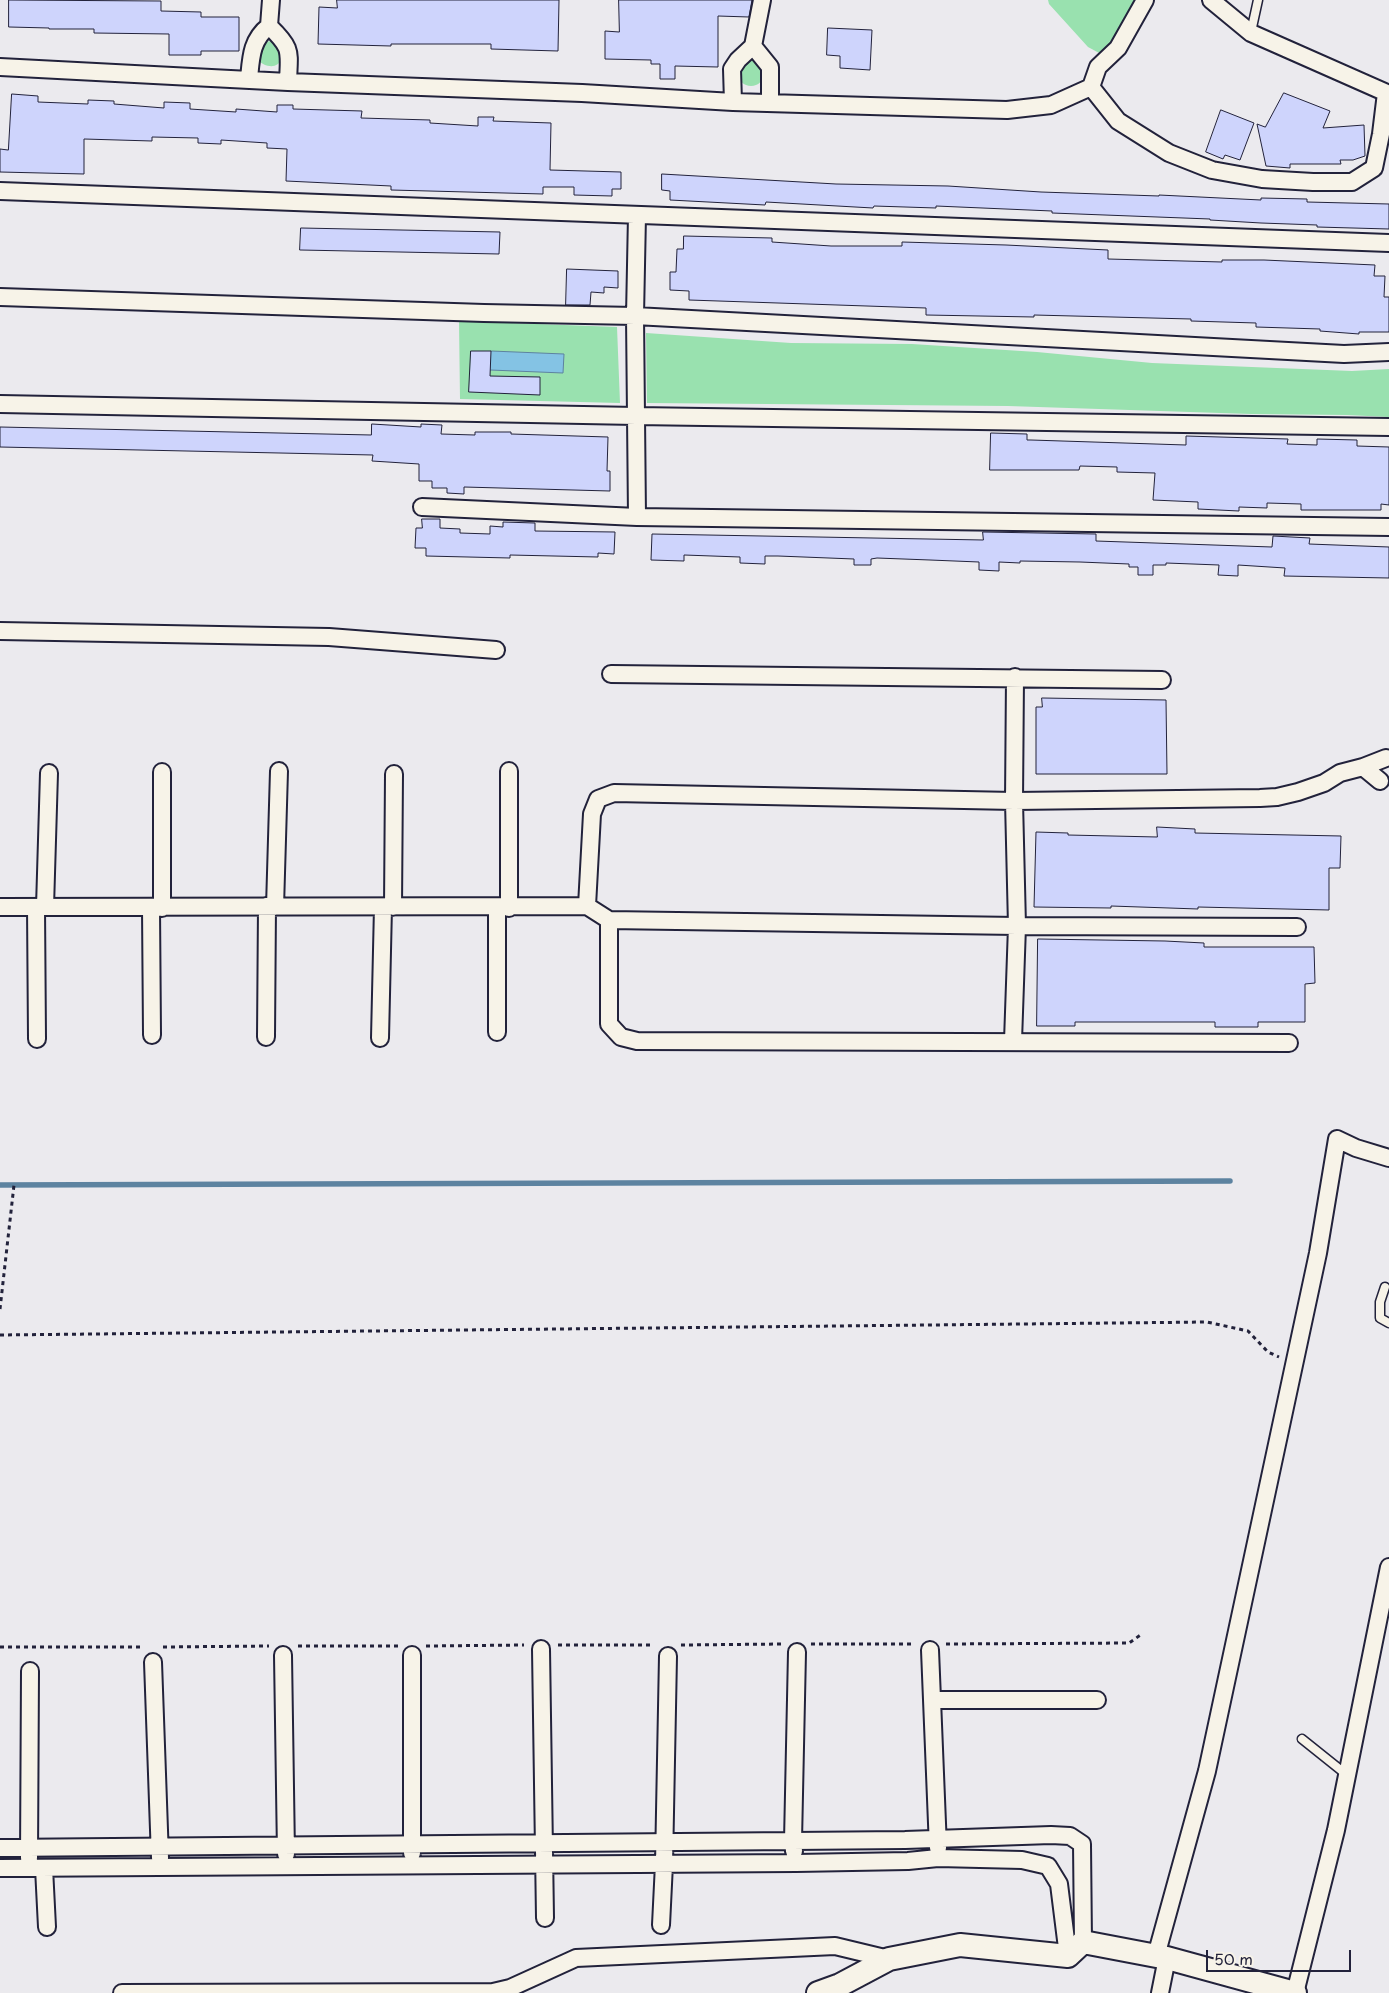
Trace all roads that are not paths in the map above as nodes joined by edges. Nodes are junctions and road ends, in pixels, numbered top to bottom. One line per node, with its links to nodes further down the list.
1 (271, 0): 6 (street)
2 (762, 0): 8 (street)
3 (1145, 0): 12 (street)
4 (1211, 0): 7 (street)
5 (1258, 0): 7 (lane)
6 (269, 26): 10 (street); 11 (street)
7 (1251, 33): 13 (street)
8 (753, 46): 14 (street); 15 (street)
9 (0, 66): 10 (street)
10 (249, 79): 11 (street)
11 (288, 82): 14 (street)
12 (1091, 87): 13 (street); 15 (street)
13 (1388, 93)
14 (733, 102): 15 (street)
15 (770, 103)
16 (0, 191): 17 (street)
17 (637, 215): 18 (street); 20 (street)
18 (1389, 243)
19 (0, 297): 20 (street)
20 (635, 316): 21 (street); 23 (street)
21 (1389, 352)
22 (0, 404): 23 (street)
23 (636, 416): 24 (street); 26 (street)
24 (1389, 427)
25 (422, 507): 26 (street)
26 (637, 517): 27 (street)
27 (1389, 526)
28 (0, 630): 29 (street)
29 (496, 650)
30 (611, 674): 31 (street)
31 (1015, 677): 32 (street); 41 (street)
32 (1162, 680)
33 (1386, 758): 34 (street)
34 (1363, 767): 40 (street); 41 (street)
35 (279, 771): 45 (street)
36 (509, 771): 48 (street)
37 (162, 772): 47 (street)
38 (49, 773): 44 (street)
39 (394, 774): 46 (street)
40 (1380, 781)
41 (1014, 800): 42 (street); 50 (street)
42 (587, 906): 48 (street); 49 (street)
43 (0, 907): 44 (street)
44 (41, 907): 47 (street); 56 (street)
45 (271, 907): 46 (street); 47 (street); 54 (street)
46 (388, 907): 48 (street); 55 (street)
47 (157, 908): 53 (street)
48 (503, 908): 52 (street)
49 (609, 920): 50 (street); 57 (street)
50 (1017, 926): 51 (street); 57 (street)
51 (1297, 927)
52 (497, 1032)
53 (152, 1035)
54 (266, 1036)
55 (380, 1038)
56 (37, 1039)
57 (1013, 1041): 58 (street)
58 (1289, 1043)
59 (1389, 1158): 97 (street)
60 (1385, 1287): 61 (lane)
61 (1389, 1323)
62 (1389, 1567): 74 (street)
63 (540, 1646): 78 (street)
64 (930, 1646): 71 (street)
65 (799, 1647): 76 (street)
66 (669, 1648): 77 (street)
67 (281, 1649): 80 (street)
68 (411, 1649): 79 (street)
69 (151, 1654): 81 (street)
70 (30, 1671): 83 (street)
71 (932, 1700): 72 (street); 75 (street)
72 (1097, 1700)
73 (1302, 1739): 74 (lane)
74 (1347, 1775): 102 (street)
75 (938, 1838): 76 (street); 84 (street); 96 (street)
76 (793, 1841): 77 (street); 86 (street)
77 (664, 1842): 78 (street); 85 (street)
78 (544, 1843): 79 (street); 87 (street)
79 (412, 1844): 80 (street); 88 (street)
80 (285, 1846): 81 (street); 89 (street)
81 (159, 1847): 83 (street); 92 (street)
82 (0, 1848): 83 (street)
83 (28, 1848): 91 (street)
84 (938, 1858): 86 (street); 96 (street)
85 (664, 1864): 86 (street); 87 (street); 94 (street)
86 (796, 1864)
87 (545, 1865): 88 (street); 93 (street)
88 (411, 1866): 89 (street)
89 (287, 1867): 92 (street)
90 (0, 1868): 91 (street)
91 (36, 1868): 92 (street); 95 (street)
92 (160, 1868)
93 (545, 1918)
94 (661, 1925)
95 (47, 1927)
96 (1076, 1949): 97 (street); 98 (street)
97 (1162, 1957): 101 (street); 102 (street)
98 (889, 1959): 99 (street); 100 (street)
99 (122, 1993)
100 (818, 1993)
101 (1160, 1993)
102 (1295, 1993)

